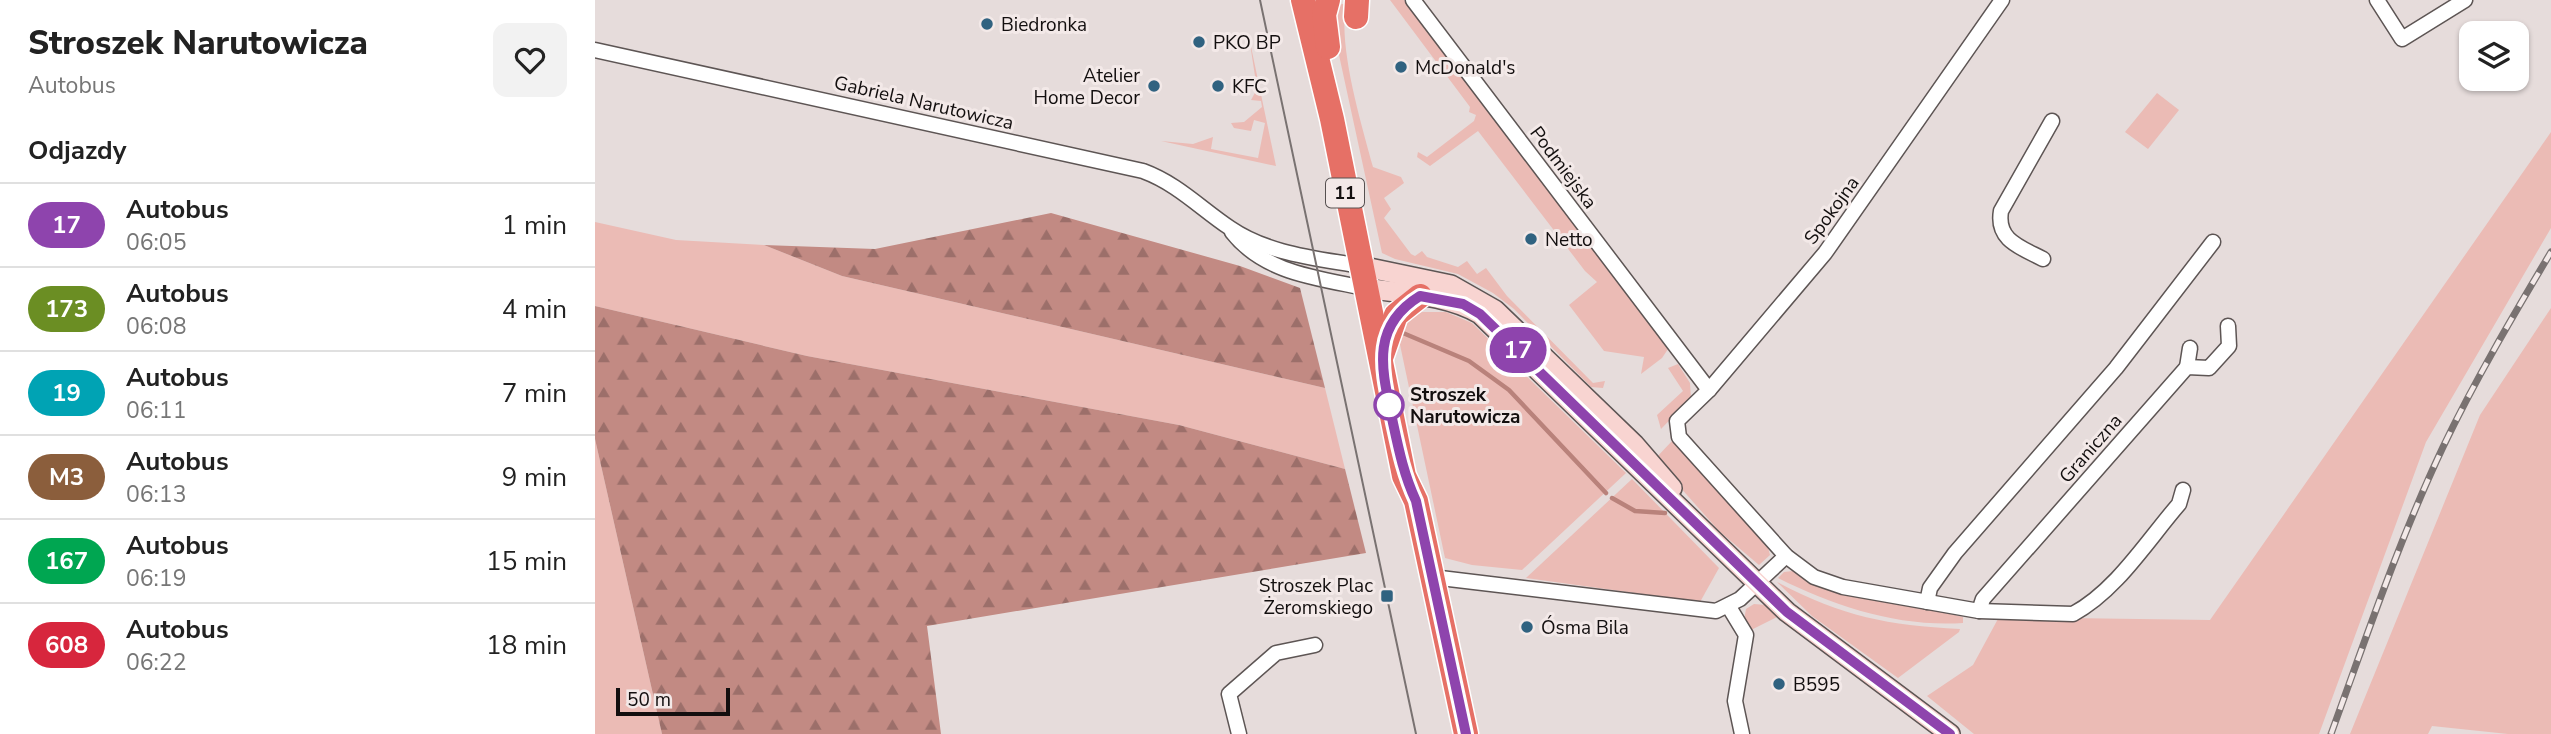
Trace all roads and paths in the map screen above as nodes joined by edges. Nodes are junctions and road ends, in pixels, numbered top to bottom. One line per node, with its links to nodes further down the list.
1 (1303, 0): 8 (highway, 11)
2 (1328, 0): 8 (highway)
3 (1413, 0): 19 (street, Podmiejska)
4 (2002, 0): 19 (street, Spokojna)
5 (2377, 0): 6 (street)
6 (2465, 0)
7 (595, 50): 10 (street, Gabriela Narutowicza)
8 (1332, 120): 13 (highway, 11)
9 (2052, 121): 12 (street)
10 (1229, 228): 13 (street, Gabriela Narutowicza); 13 (street, Gabriela Narutowicza)
11 (2213, 242): 26 (street)
12 (2043, 259)
13 (1362, 277): 14 (street); 17 (highway, 11); 22 (street)
14 (1420, 296): 17 (highway); 22 (street)
15 (2228, 326): 18 (street)
16 (2190, 348): 18 (street)
17 (1380, 362): 20 (highway, 11)
18 (2187, 367): 28 (street, Graniczna)
19 (1709, 390): 23 (street, Spokojna)
20 (1404, 476): 24 (highway, 11); 32 (highway, 11)
21 (2183, 490): 28 (street)
22 (1709, 536): 25 (street)
23 (1786, 556): 25 (street); 26 (street)
24 (1433, 578): 27 (street); 33 (highway, 11)
25 (1757, 583): 27 (street); 30 (street)
26 (1927, 602): 28 (street)
27 (1729, 607): 34 (street)
28 (1979, 611)
29 (1315, 645): 31 (street)
30 (1943, 732)
31 (1239, 734)
32 (1451, 734)
33 (1466, 734)
34 (1742, 734)

